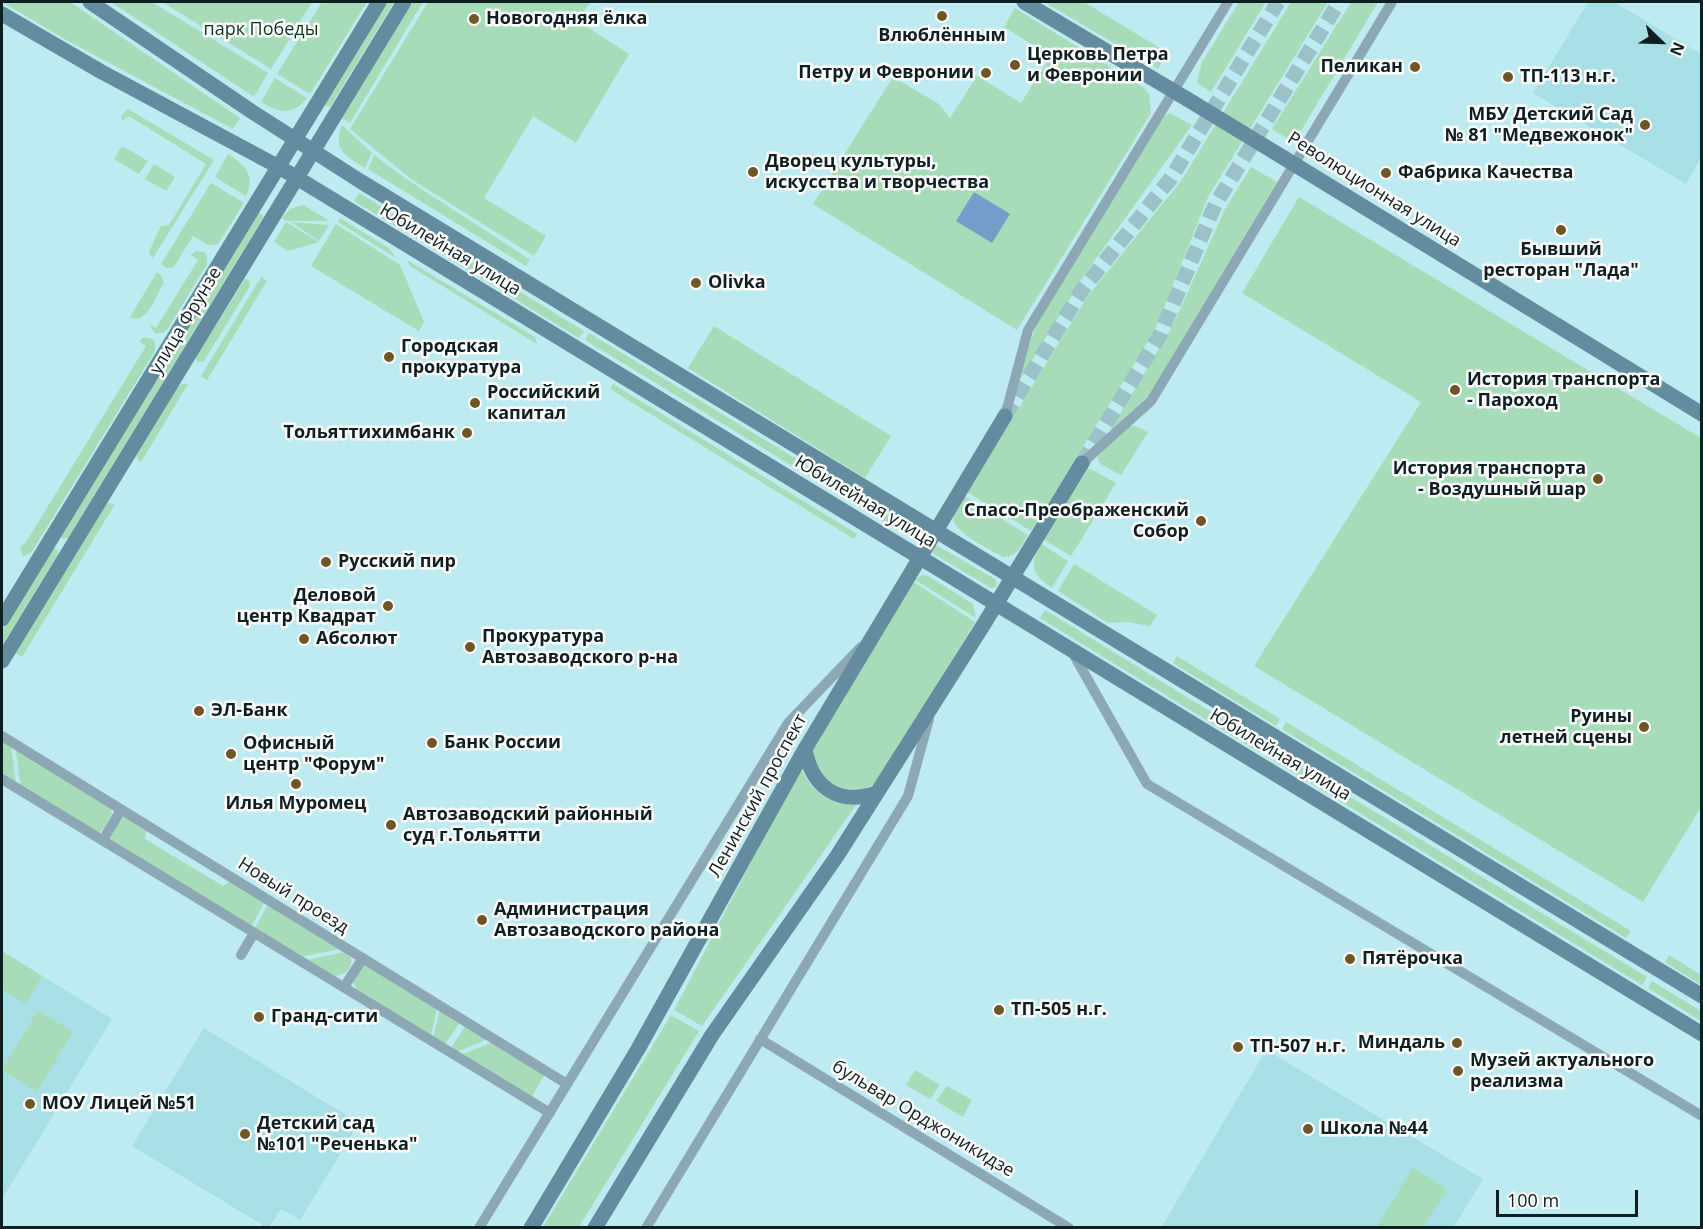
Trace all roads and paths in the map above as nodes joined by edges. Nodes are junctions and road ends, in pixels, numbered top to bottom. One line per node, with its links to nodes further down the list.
1 (90, 2): 9 (main road, Юбилейная улица)
2 (379, 2): 9 (main road, улица Фрунзе)
3 (404, 2): 10 (main road, улица Фрунзе)
4 (1024, 2): 8 (main road, Революционная улица)
5 (1228, 2): 8 (street)
6 (1392, 2): 11 (street)
7 (2, 14): 12 (main road, Юбилейная улица)
8 (1180, 94): 11 (main road, Революционная улица, bridge); 15 (street)
9 (295, 139): 10 (main road, Юбилейная улица); 12 (main road, улица Фрунзе)
10 (313, 151): 13 (main road, улица Фрунзе); 17 (main road, Юбилейная улица)
11 (1289, 161): 14 (main road, Революционная улица); 16 (street)
12 (279, 167): 13 (main road, Юбилейная улица); 18 (main road, улица Фрунзе)
13 (296, 178): 19 (main road, улица Фрунзе); 20 (main road, Юбилейная улица)
14 (1701, 414)
15 (1005, 416): 17 (main road, Ленинский проспект)
16 (1082, 463): 21 (main road)
17 (936, 531): 20 (main road, Ленинский проспект); 21 (main road, Юбилейная улица)
18 (50, 540): 19 (main road); 23 (main road, улица Фрунзе)
19 (68, 551): 26 (main road, улица Фрунзе)
20 (919, 558): 22 (main road, Юбилейная улица); 24 (main road, Ленинский проспект)
21 (1012, 577): 22 (main road); 38 (main road, Юбилейная улица)
22 (996, 605): 25 (main road, Юбилейная улица); 27 (main road)
23 (2, 619)
24 (872, 637): 29 (main road, Ленинский проспект); 41 (street)
25 (1071, 650): 39 (main road, Юбилейная улица); 43 (street)
26 (2, 661)
27 (932, 705): 31 (main road); 40 (street)
28 (2, 736): 32 (street, Новый проезд)
29 (805, 749): 31 (main road); 45 (main road, Ленинский проспект)
30 (2, 779): 33 (street)
31 (876, 793): 46 (main road)
32 (121, 810): 33 (street); 36 (street, Новый проезд)
33 (103, 840): 34 (street)
34 (254, 933): 35 (street); 37 (street)
35 (241, 955)
36 (363, 958): 37 (street); 41 (street, Новый проезд)
37 (344, 987): 42 (street)
38 (1701, 996)
39 (1701, 1034)
40 (760, 1039): 47 (street); 48 (street, бульвар Орджоникидзе)
41 (567, 1084): 42 (street)
42 (550, 1113): 44 (street)
43 (1701, 1116)
44 (479, 1227)
45 (531, 1227)
46 (595, 1227)
47 (646, 1227)
48 (1069, 1227)

